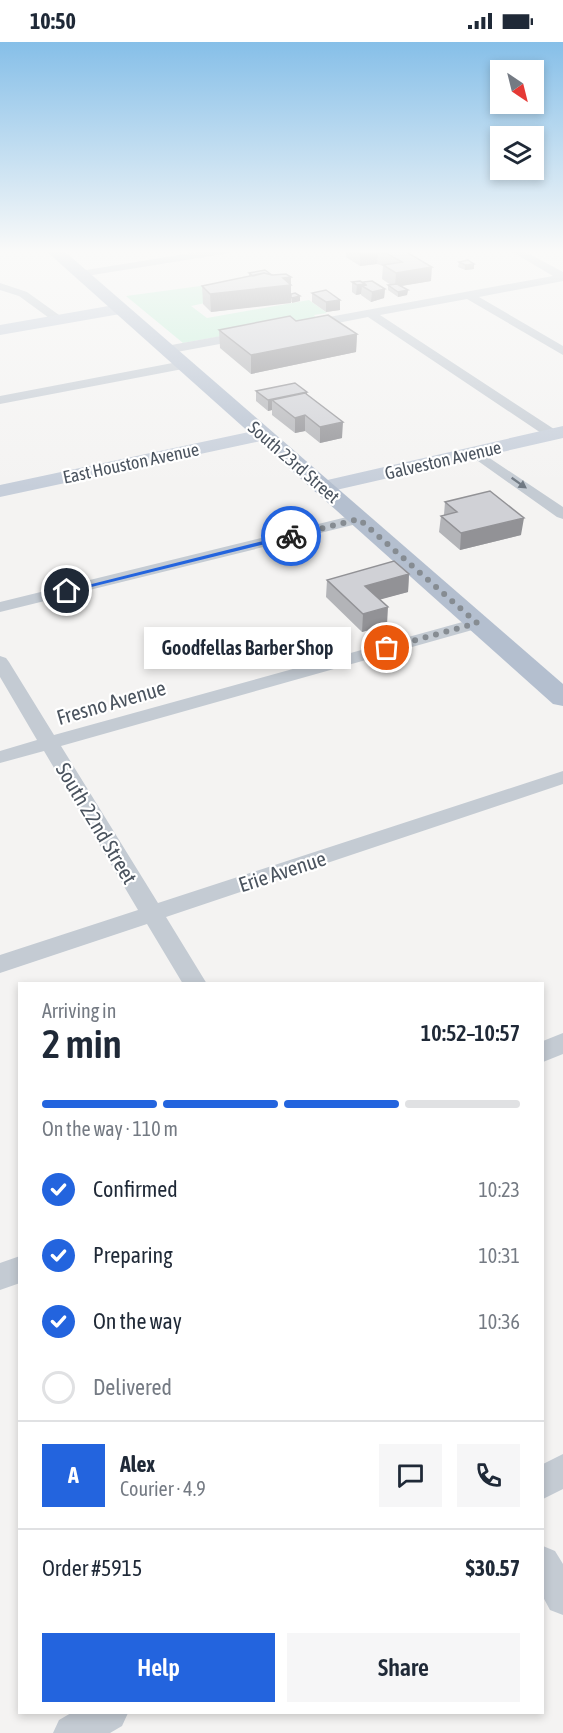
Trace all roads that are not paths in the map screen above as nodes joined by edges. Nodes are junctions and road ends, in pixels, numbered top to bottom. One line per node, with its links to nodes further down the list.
1 (143, 329): 6 (main road, South 23rd Street)
2 (394, 329): 8 (street)
3 (526, 329): 5 (street)
4 (266, 332): 6 (street)
5 (563, 351)
6 (175, 357): 7 (street); 9 (main road, South 23rd Street)
7 (0, 400)
8 (557, 433): 10 (street, Galveston Avenue)
9 (263, 435): 11 (main road, South 23rd Street); 12 (street, East Houston Avenue)
10 (476, 453): 11 (street, Galveston Avenue); 13 (street, one-way to 13)
11 (322, 487): 14 (main road, South 23rd Street)
12 (0, 491)
13 (563, 514)
14 (359, 519): 15 (street); 16 (main road, South 23rd Street)
15 (0, 607)
16 (477, 623): 18 (main road, South 23rd Street); 19 (street, Fresno Avenue)
17 (0, 662): 19 (street, South 22nd Street)
18 (563, 698)
19 (50, 743): 20 (street, Fresno Avenue); 22 (street, South 22nd Street)
20 (0, 757)
21 (563, 777): 22 (street, Erie Avenue)
22 (152, 914): 23 (street, Erie Avenue); 24 (street, South 22nd Street)
23 (0, 964)
24 (194, 982)
25 (563, 1043): 26 (street)
26 (544, 1052)
27 (18, 1270): 28 (street)
28 (0, 1277)
29 (563, 1471): 30 (street)
30 (544, 1481)
31 (544, 1565): 32 (street)
32 (563, 1597)
33 (107, 1714): 34 (street)
34 (72, 1733)

